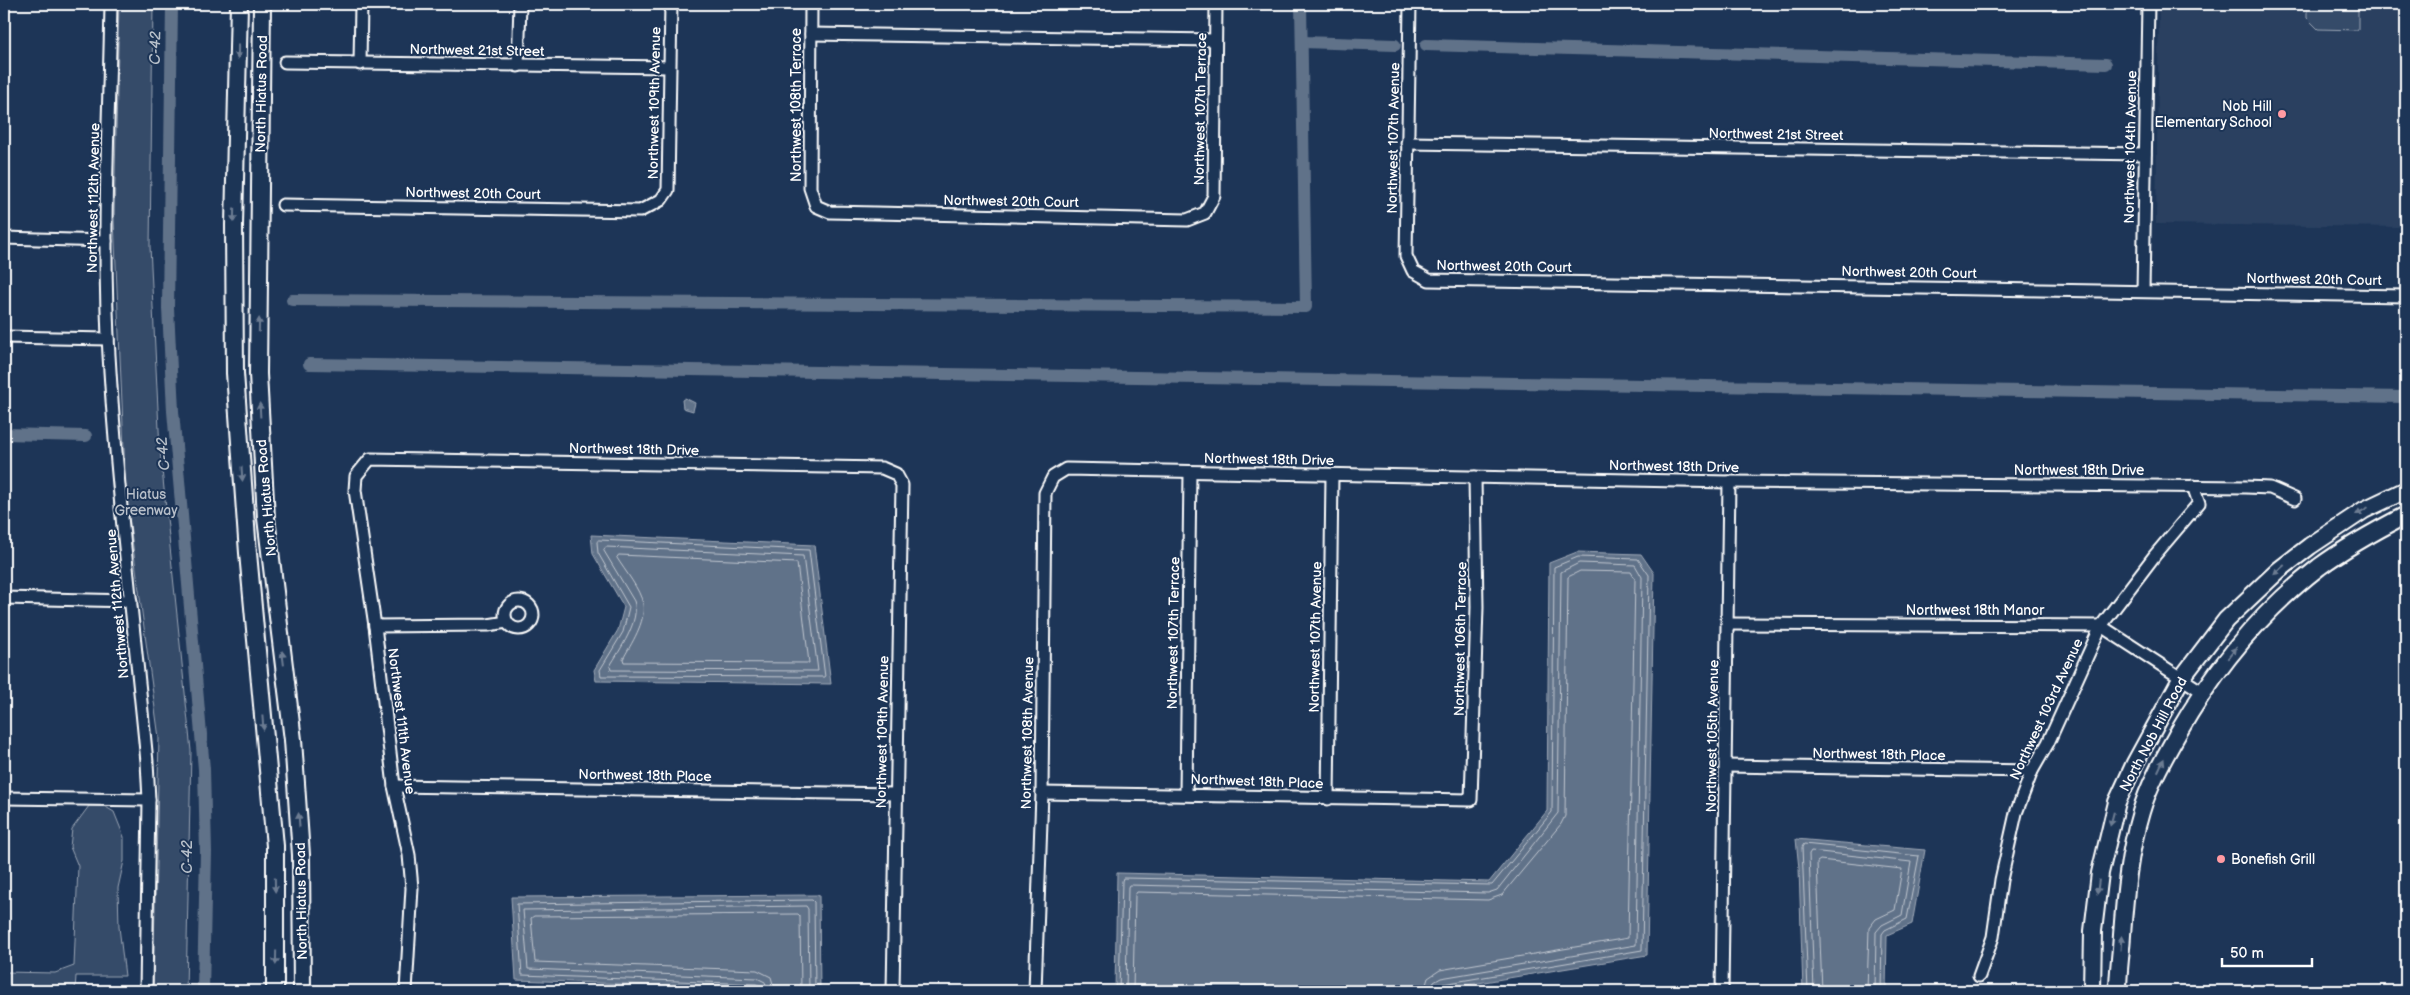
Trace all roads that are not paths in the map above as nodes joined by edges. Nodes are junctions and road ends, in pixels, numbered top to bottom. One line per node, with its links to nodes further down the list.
1 (111, 4): 24 (street, Northwest 112th Avenue)
2 (240, 4): 61 (main road, North Hiatus Road, one-way to 61)
3 (262, 4): 62 (main road, North Hiatus Road, one-way to 3)
4 (361, 4): 14 (street)
5 (520, 4): 15 (street)
6 (671, 4): 16 (street, Northwest 109th Avenue)
7 (811, 4): 11 (street, Northwest 108th Terrace)
8 (1216, 4): 12 (street, Northwest 107th Terrace)
9 (1410, 4): 17 (street, Northwest 107th Avenue)
10 (2148, 4): 18 (street, Northwest 104th Avenue)
11 (811, 34): 12 (street); 21 (street, Northwest 108th Terrace)
12 (1215, 40): 22 (street, Northwest 107th Terrace)
13 (285, 62): 14 (street, Northwest 21st Street)
14 (360, 64): 15 (street, Northwest 21st Street)
15 (518, 66): 16 (street, Northwest 21st Street)
16 (669, 67): 19 (street, Northwest 109th Avenue)
17 (1407, 143): 18 (street, Northwest 21st Street); 25 (street, Northwest 107th Avenue)
18 (2145, 154): 26 (street, Northwest 104th Avenue)
19 (661, 200): 20 (street, Northwest 20th Court)
20 (283, 205)
21 (816, 206): 22 (street, Northwest 20th Court)
22 (1205, 213)
23 (4, 238): 24 (street)
24 (106, 241): 29 (street, Northwest 112th Avenue)
25 (1413, 272): 26 (street, Northwest 20th Court)
26 (2143, 291): 27 (street, Northwest 20th Court)
27 (2406, 296)
28 (4, 336): 29 (street)
29 (108, 339): 42 (street, Northwest 112th Avenue)
30 (370, 459): 32 (street, Northwest 18th Drive); 45 (street, Northwest 111th Avenue)
31 (1190, 473): 33 (street, Northwest 18th Drive); 34 (street, Northwest 18th Drive); 54 (street, Northwest 107th Terrace)
32 (896, 474): 53 (street, Northwest 109th Avenue)
33 (1332, 475): 35 (street, Northwest 18th Drive); 56 (street, Northwest 107th Avenue)
34 (1053, 477): 52 (street, Northwest 108th Avenue)
35 (1475, 478): 36 (street, Northwest 18th Drive); 58 (street, Northwest 106th Terrace)
36 (1730, 482): 37 (street, Northwest 18th Drive); 44 (street, Northwest 105th Avenue)
37 (2193, 486): 39 (street, Northwest 18th Drive); 46 (street, Northwest 103rd Avenue)
38 (2406, 490): 47 (main road, North Nob Hill Road, one-way to 47)
39 (2295, 499)
40 (2406, 514): 48 (main road, North Nob Hill Road, one-way to 40)
41 (4, 598): 42 (street)
42 (132, 600): 57 (street, Northwest 112th Avenue)
43 (507, 622): 45 (street)
44 (1729, 624): 46 (street, Northwest 18th Manor); 49 (street, Northwest 105th Avenue)
45 (375, 626): 51 (street, Northwest 111th Avenue)
46 (2101, 626): 47 (street); 50 (street, Northwest 103rd Avenue)
47 (2181, 679): 48 (street); 67 (main road, North Nob Hill Road, one-way to 67)
48 (2201, 691): 68 (main road, North Nob Hill Road, one-way to 48)
49 (1726, 766): 50 (street, Northwest 18th Place); 66 (street, Northwest 105th Avenue)
50 (2032, 771): 59 (street, Northwest 103rd Avenue)
51 (394, 786): 53 (street, Northwest 18th Place); 63 (street, Northwest 111th Avenue)
52 (1042, 793): 54 (street, Northwest 18th Place); 65 (street, Northwest 108th Avenue)
53 (895, 794): 64 (street, Northwest 109th Avenue)
54 (1186, 794): 56 (street, Northwest 18th Place)
55 (4, 798): 57 (street)
56 (1328, 798): 58 (street, Northwest 18th Place)
57 (148, 800): 60 (street, Northwest 112th Avenue)
58 (1470, 800)
59 (1979, 976)
60 (146, 991)
61 (275, 991)
62 (302, 991)
63 (406, 991)
64 (893, 991)
65 (1034, 991)
66 (1722, 991)
67 (2092, 991)
68 (2118, 991)

